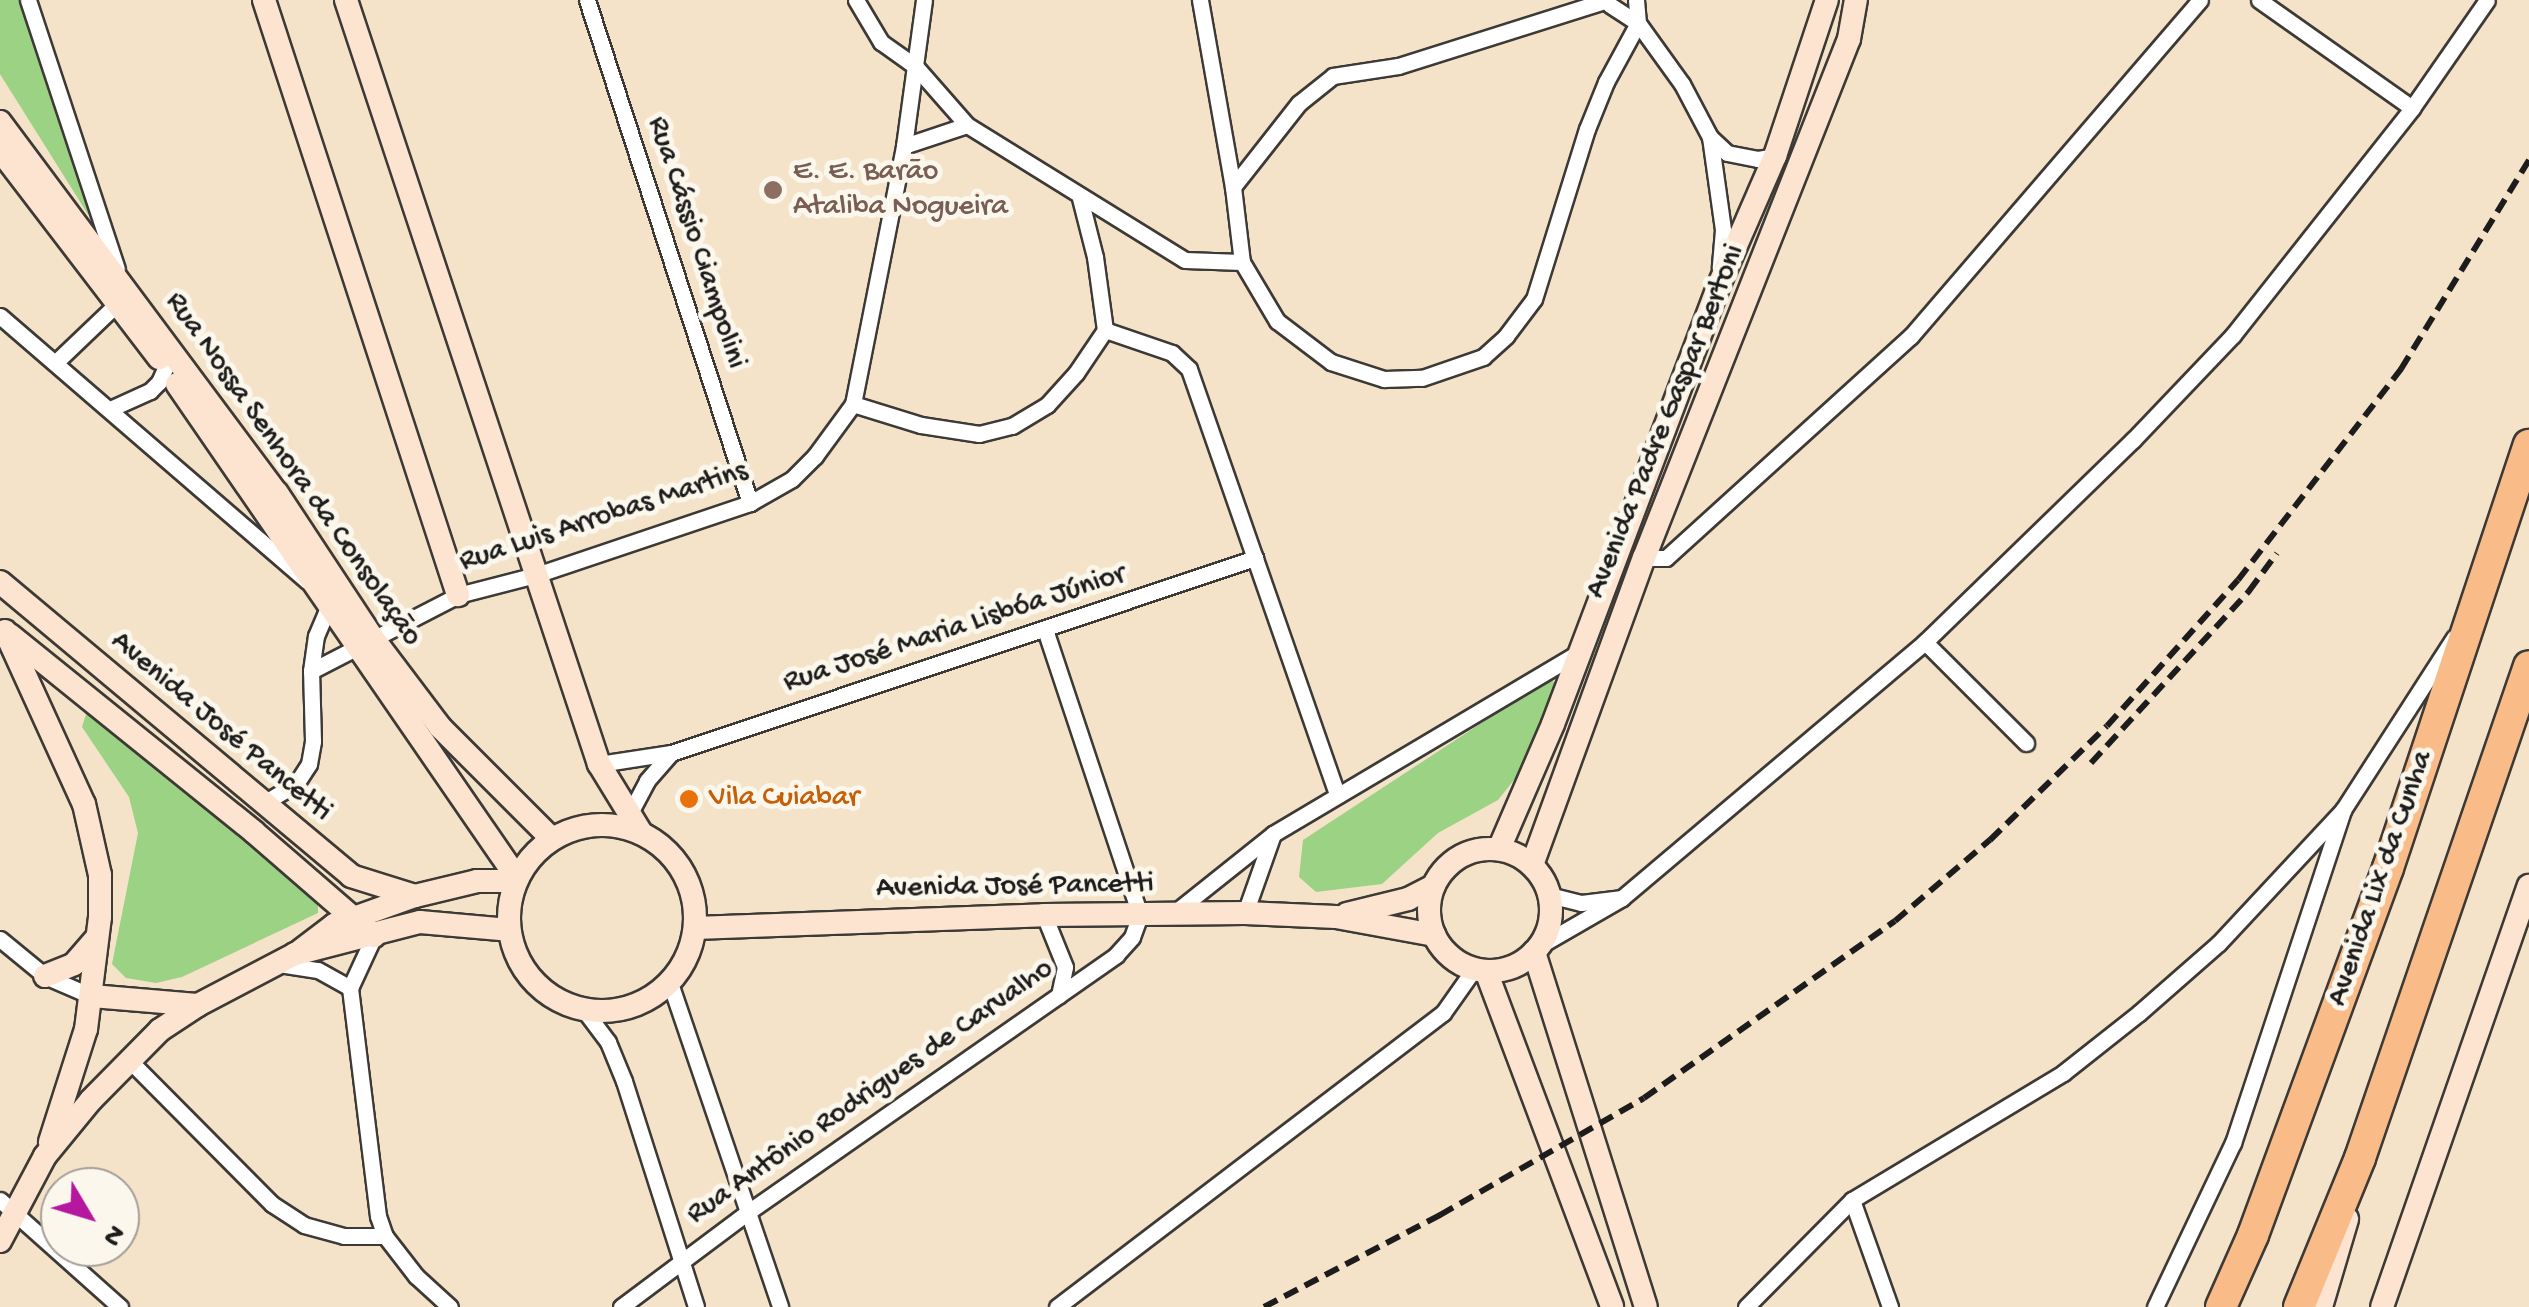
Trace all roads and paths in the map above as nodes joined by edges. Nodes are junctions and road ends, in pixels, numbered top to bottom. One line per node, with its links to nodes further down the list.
1 (28, 0): 29 (street)
2 (264, 0): 42 (street)
3 (346, 0): 40 (street)
4 (587, 0): 37 (street, Rua Cássio Ciampolini)
5 (856, 0): 17 (street)
6 (924, 0): 17 (street, Rua Luis Arrobas Martins)
7 (1200, 0): 25 (street)
8 (1632, 0): 14 (street); 16 (street)
9 (1827, 0): 24 (street, Avenida Padre Gaspar Bertoni)
10 (1856, 0): 39 (street, Avenida Padre Gaspar Bertoni)
11 (2200, 0): 39 (street)
12 (2259, 0): 18 (street)
13 (2486, 0): 18 (street)
14 (1603, 2): 15 (street); 16 (street)
15 (1565, 6): 25 (street)
16 (1638, 23): 21 (street); 27 (street)
17 (916, 68): 20 (street); 22 (street, Rua Luis Arrobas Martins)
18 (2412, 108): 48 (street)
19 (0, 122): 29 (street, Rua Nossa Senhora da Consolação)
20 (967, 125): 22 (street); 26 (street)
21 (1710, 137): 24 (street); 28 (street)
22 (904, 146): 34 (street, Rua Luis Arrobas Martins)
23 (0, 150): 29 (street, Rua Nossa Senhora da Consolação)
24 (1775, 156): 28 (street, Avenida Padre Gaspar Bertoni)
25 (1233, 188): 27 (street)
26 (1080, 198): 27 (street); 31 (street)
27 (1242, 262)
28 (1718, 287): 49 (street, Avenida Padre Gaspar Bertoni)
29 (122, 294): 32 (street, Rua Nossa Senhora da Consolação); 33 (street)
30 (0, 316): 33 (street)
31 (1105, 330): 34 (street); 38 (street)
32 (170, 360): 35 (street); 43 (street, Rua Nossa Senhora da Consolação); 47 (street, Rua Nossa Senhora da Consolação)
33 (56, 362): 35 (street)
34 (853, 404): 37 (street, Rua Luis Arrobas Martins)
35 (110, 410): 43 (street)
36 (2529, 445): 44 (highway, Avenida Lix da Cunha)
37 (750, 503): 40 (street, Rua Luis Arrobas Martins)
38 (1255, 558): 46 (street, Rua José Maria Lisbóa Júnior); 55 (street)
39 (1644, 558): 62 (street, Avenida Padre Gaspar Bertoni)
40 (536, 575): 42 (street, Rua Luis Arrobas Martins); 54 (street)
41 (0, 582): 56 (street, Avenida José Pancetti)
42 (458, 596): 47 (street, Rua Luis Arrobas Martins)
43 (324, 597): 47 (street, Rua Nossa Senhora da Consolação); 51 (street)
44 (2476, 606): 57 (street); 111 (highway, Avenida Lix da Cunha)
45 (3, 629): 74 (street, Avenida José Pancetti); 79 (street)
46 (1045, 630): 53 (street, Rua José Maria Lisbóa Júnior); 72 (street)
47 (364, 642): 51 (street, Rua Luis Arrobas Martins); 60 (street, Rua Nossa Senhora da Consolação); 63 (street, Rua Nossa Senhora da Consolação)
48 (1925, 642): 52 (street); 68 (street)
49 (1578, 652): 55 (street); 61 (street, Avenida Padre Gaspar Bertoni)
50 (2529, 666): 93 (highway)
51 (311, 671): 56 (street)
52 (2026, 743)
53 (672, 753): 54 (street, Rua José Maria Lisbóa Júnior); 58 (street)
54 (599, 764): 58 (street)
55 (1337, 795): 59 (street)
56 (264, 803): 67 (street, Avenida José Pancetti)
57 (2343, 810): 94 (street); 110 (street)
58 (635, 822): 60 (street); 75 (street)
59 (1273, 834): 69 (street); 70 (street)
60 (551, 838): 63 (street)
61 (1499, 849): 62 (street); 64 (street)
62 (1532, 865): 66 (street)
63 (516, 879): 67 (street); 76 (street)
64 (1434, 886): 73 (street, Avenida José Pancetti); 77 (street)
65 (2529, 886): 114 (street)
66 (1549, 895): 68 (street); 81 (street)
67 (414, 896): 74 (street)
68 (1622, 898): 81 (street)
69 (1245, 913): 70 (street, Avenida José Pancetti); 73 (street, Avenida José Pancetti)
70 (1172, 914): 72 (street, Avenida José Pancetti)
71 (1044, 915): 72 (street, Avenida José Pancetti); 75 (street, Avenida José Pancetti); 88 (street)
72 (1140, 915): 88 (street, Rua Antônio Rodrigues de Carvalho)
73 (1336, 917): 77 (street, Avenida José Pancetti)
74 (352, 919): 78 (street, Avenida José Pancetti); 82 (street)
75 (696, 928): 85 (street)
76 (509, 930): 78 (street); 90 (street)
77 (1434, 935): 83 (street)
78 (374, 936): 82 (street); 86 (street)
79 (97, 938): 84 (street); 87 (street)
80 (0, 939): 84 (street)
81 (1536, 949): 83 (street); 107 (street)
82 (285, 959): 86 (street); 89 (street)
83 (1480, 970): 105 (street); 106 (street)
84 (45, 976): 87 (street)
85 (670, 982): 90 (street); 96 (street)
86 (350, 988): 97 (street)
87 (90, 996): 89 (street); 92 (street)
88 (1060, 996): 96 (street, Rua Antônio Rodrigues de Carvalho)
89 (198, 1005): 91 (street)
90 (584, 1010): 99 (street)
91 (128, 1059): 92 (street); 97 (street)
92 (45, 1156): 95 (street)
93 (2360, 1158): 112 (highway); 113 (street)
94 (1852, 1200): 108 (street); 109 (street)
95 (6, 1206): 98 (street); 100 (street)
96 (748, 1212): 99 (street, Rua Antônio Rodrigues de Carvalho); 104 (street)
97 (385, 1236): 101 (street)
98 (0, 1241)
99 (680, 1261): 102 (street, Rua Antônio Rodrigues de Carvalho); 103 (street)
100 (120, 1307)
101 (450, 1307)
102 (622, 1307)
103 (696, 1307)
104 (780, 1307)
105 (1057, 1307)
106 (1612, 1307)
107 (1646, 1307)
108 (1746, 1307)
109 (1890, 1307)
110 (2155, 1307)
111 (2221, 1307)
112 (2299, 1307)
113 (2321, 1307)
114 (2382, 1307)

